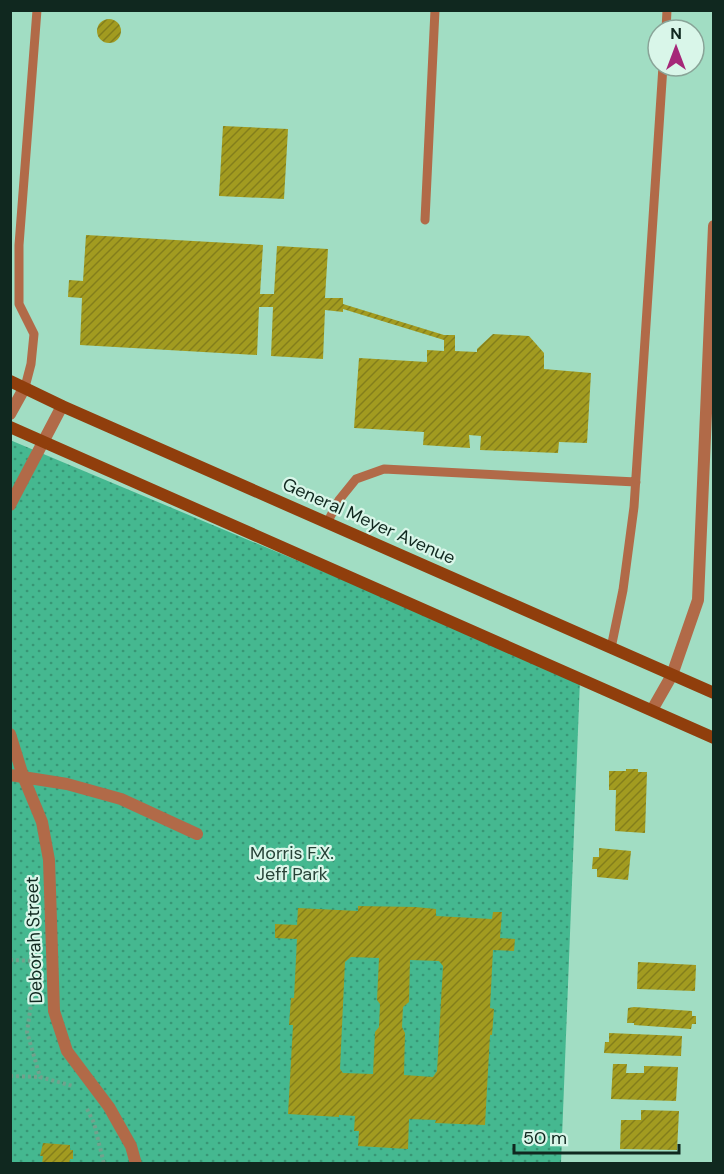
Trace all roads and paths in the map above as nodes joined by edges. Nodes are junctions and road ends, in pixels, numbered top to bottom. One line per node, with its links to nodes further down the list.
1 (37, 10): 6 (lane)
2 (435, 10): 4 (lane)
3 (662, 78): 14 (lane)
4 (425, 220)
5 (714, 226): 7 (street)
6 (15, 303): 9 (lane)
7 (712, 310): 15 (street)
8 (10, 381): 9 (main road, General Meyer Avenue)
9 (25, 387): 10 (main road, General Meyer Avenue); 11 (street)
10 (62, 406): 13 (street); 17 (main road, General Meyer Avenue)
11 (10, 414)
12 (10, 427): 13 (main road)
13 (43, 441): 16 (street); 21 (main road)
14 (636, 482): 17 (lane); 18 (lane)
15 (708, 493): 19 (street)
16 (10, 505)
17 (327, 523): 18 (main road, General Meyer Avenue)
18 (611, 648): 19 (main road, General Meyer Avenue)
19 (672, 675): 20 (main road, General Meyer Avenue); 21 (street)
20 (714, 693)
21 (652, 710): 23 (main road)
22 (10, 734): 24 (street, Deborah Street)
23 (714, 738)
24 (17, 775): 25 (street); 28 (street, Deborah Street)
25 (197, 834)
26 (10, 1076): 27 (path)
27 (40, 1077)
28 (136, 1164)

